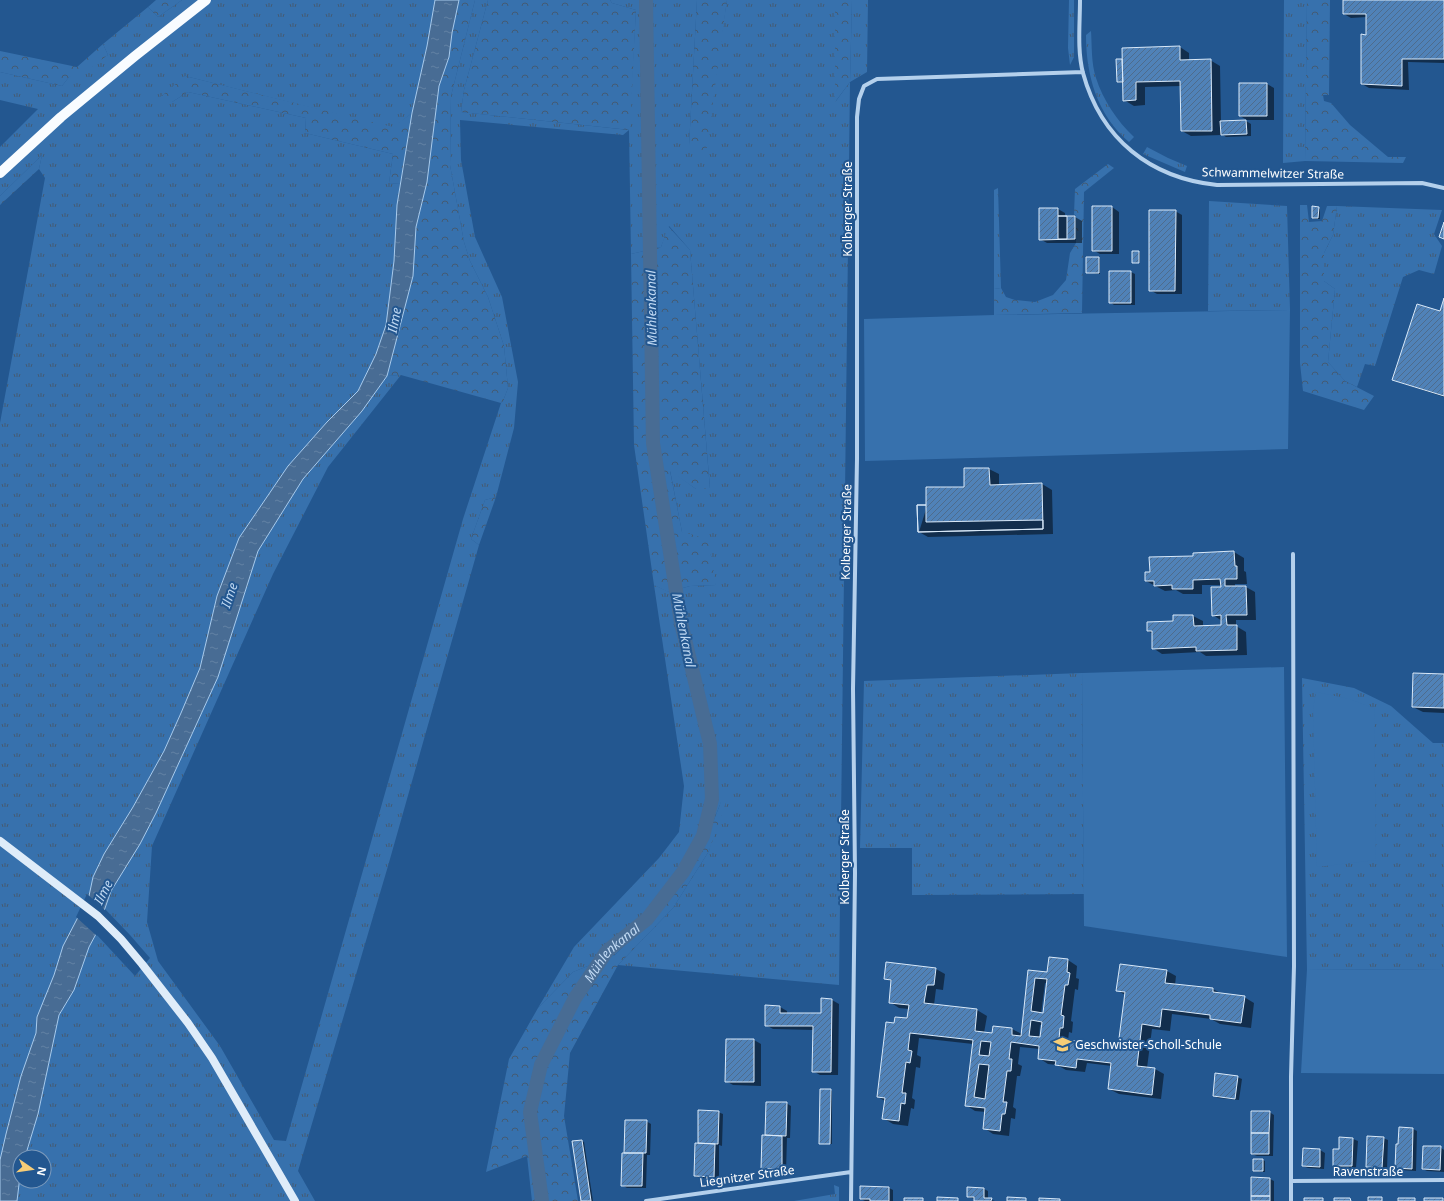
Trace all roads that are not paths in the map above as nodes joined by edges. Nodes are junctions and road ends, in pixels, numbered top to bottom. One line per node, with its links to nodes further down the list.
1 (206, 0): 4 (main road)
2 (1080, 0): 3 (street, Schwammelwitzer Straße)
3 (1083, 72): 5 (street, Schwammelwitzer Straße); 8 (street, Kolberger Straße)
4 (0, 173)
5 (1444, 188)
6 (1293, 554): 10 (street)
7 (0, 841): 11 (street)
8 (851, 1172): 12 (street, Liegnitzer Straße); 13 (street, Kolberger Straße)
9 (1444, 1180): 10 (street, Ravenstraße)
10 (1292, 1181): 14 (street)
11 (295, 1201)
12 (646, 1201)
13 (851, 1201)
14 (1291, 1201)

